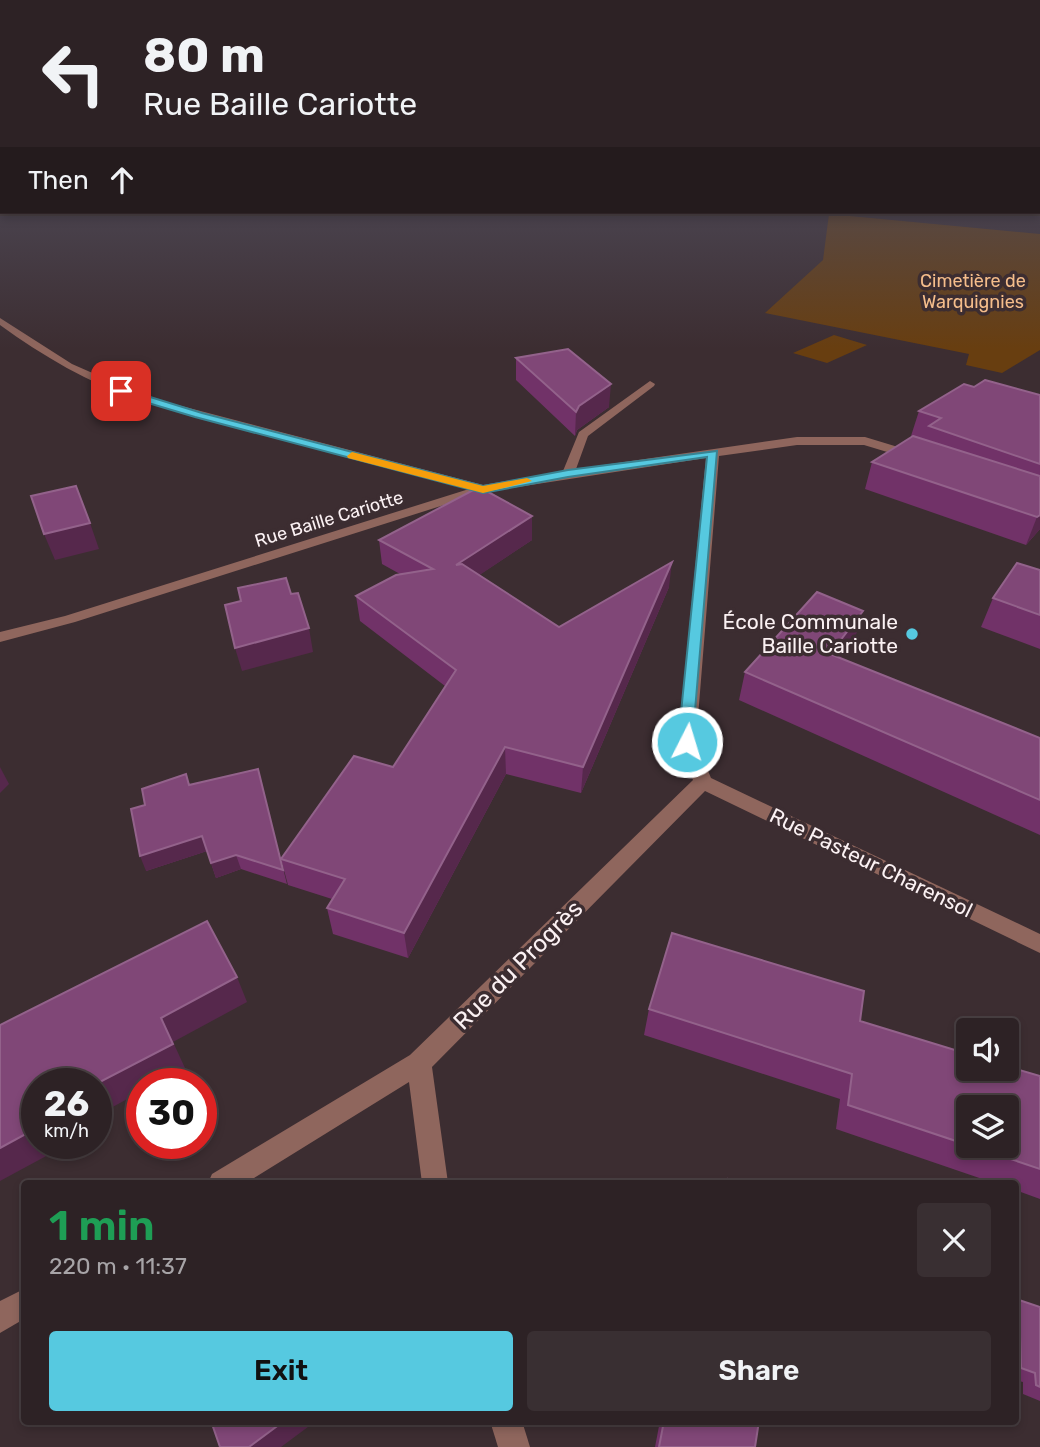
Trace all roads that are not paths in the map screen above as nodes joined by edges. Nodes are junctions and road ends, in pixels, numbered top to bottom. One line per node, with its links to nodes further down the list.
1 (0, 321): 6 (street)
2 (650, 384): 5 (street)
3 (713, 453): 4 (street, Rue Baille Cariotte); 5 (street, Rue Baille Cariotte); 8 (street)
4 (929, 461)
5 (568, 474): 6 (street, Rue Baille Cariotte)
6 (483, 489): 7 (street, Rue Baille Cariotte)
7 (0, 637)
8 (703, 782): 9 (street, Rue Pasteur Charensol); 10 (street, Rue du Progrès)
9 (1040, 944)
10 (419, 1063): 11 (street, Rue du Progrès); 12 (street)
11 (226, 1180)
12 (435, 1180)
13 (21, 1305): 14 (street)
14 (0, 1318)
15 (507, 1425): 16 (street)
16 (514, 1447)

